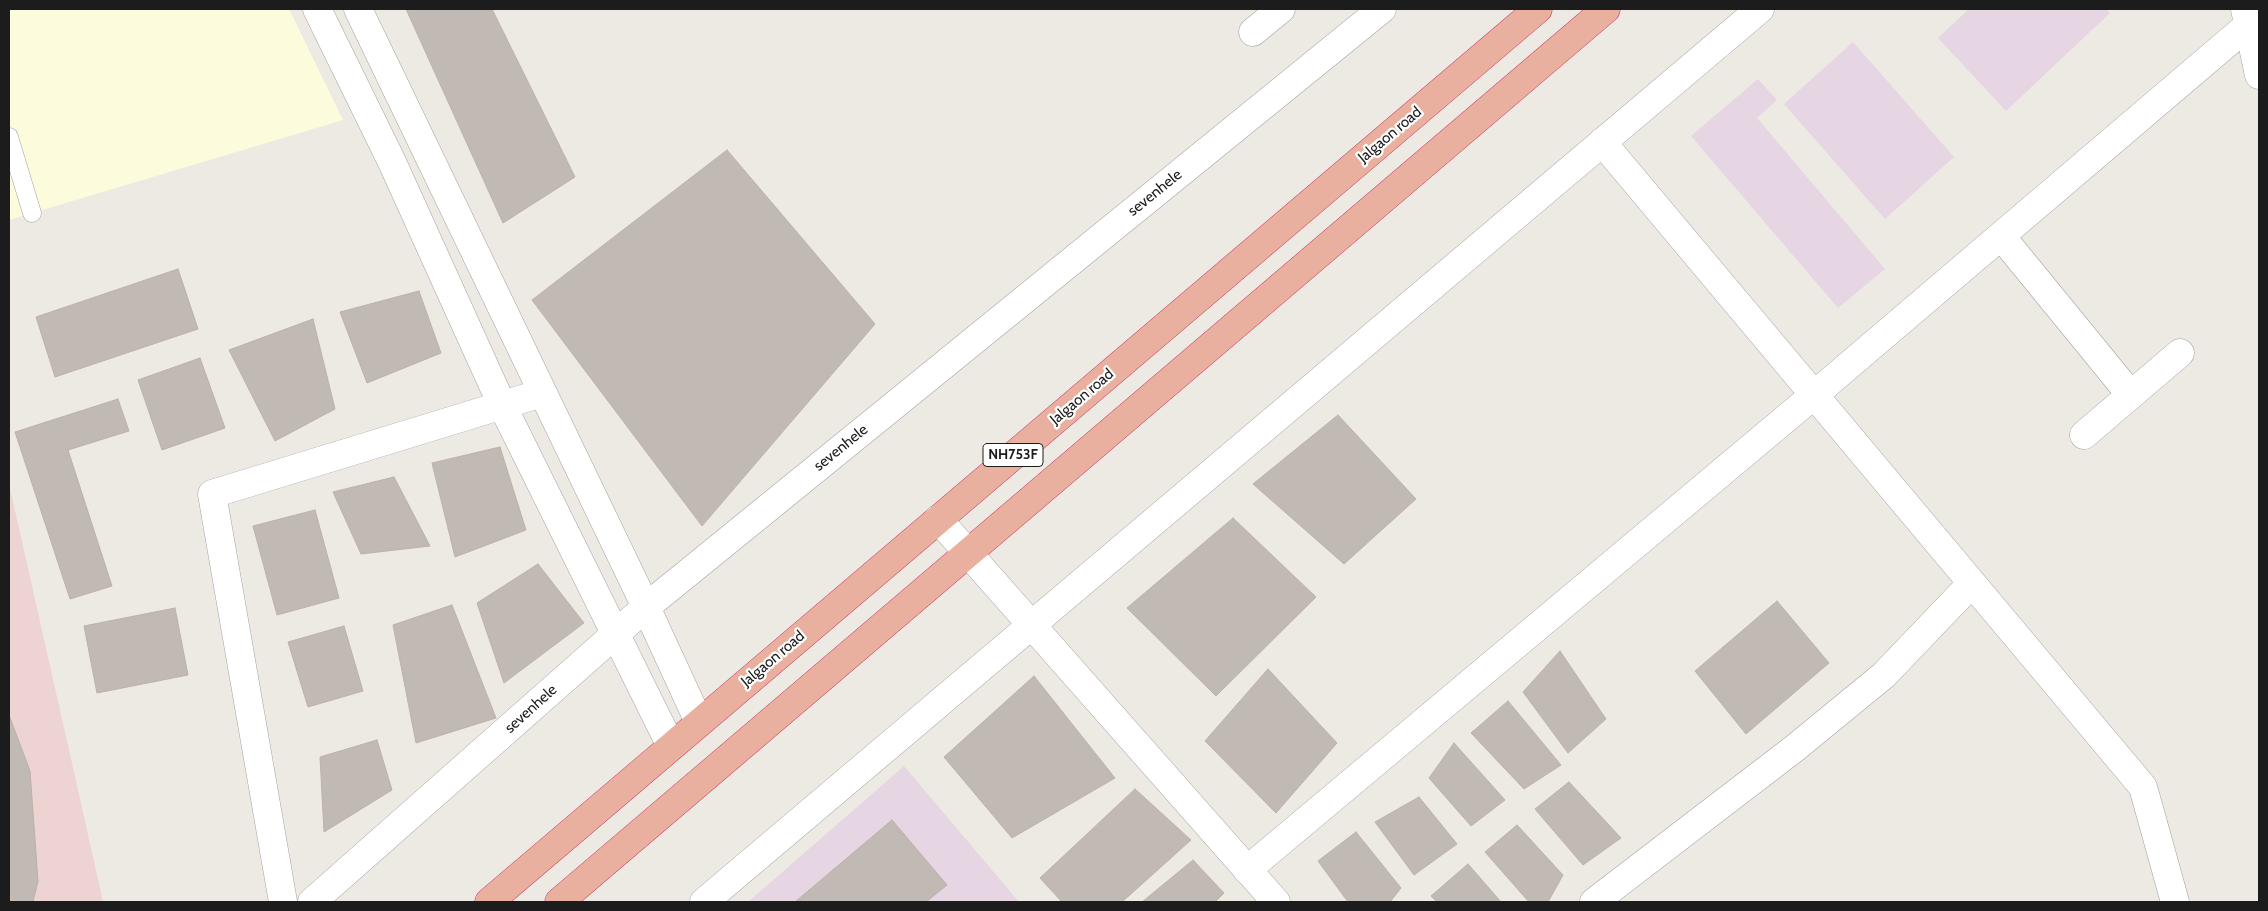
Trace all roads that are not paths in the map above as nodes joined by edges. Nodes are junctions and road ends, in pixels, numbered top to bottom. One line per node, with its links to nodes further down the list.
1 (317, 9): 19 (street)
2 (358, 9): 16 (street)
3 (1281, 9): 9 (street)
4 (1382, 9): 24 (street, sevenhele)
5 (1538, 9): 21 (highway, Jalgaon road / NH753F)
6 (1606, 9): 22 (highway, NH753F)
7 (1760, 9): 12 (street)
8 (2251, 17): 10 (street); 14 (street)
9 (1253, 32)
10 (2259, 75)
11 (9, 137): 13 (lane)
12 (1602, 142): 18 (street); 25 (street)
13 (32, 213)
14 (2001, 236): 17 (street); 18 (street)
15 (2180, 353): 17 (street)
16 (542, 393): 19 (street); 24 (street)
17 (2130, 394): 20 (street)
18 (1814, 395): 23 (street); 29 (street)
19 (502, 405): 26 (street); 31 (street)
20 (2084, 435)
21 (938, 519): 22 (street); 27 (highway, Jalgaon road / NH753F)
22 (968, 553): 25 (street); 34 (highway, NH753F)
23 (1972, 583): 30 (street); 37 (street)
24 (646, 607): 26 (street, sevenhele); 27 (street)
25 (1032, 625): 29 (street); 35 (street)
26 (614, 635): 28 (street); 32 (street, sevenhele)
27 (699, 722): 28 (highway, Jalgaon road / NH753F)
28 (670, 746): 33 (highway, Jalgaon road / NH753F)
29 (1247, 870): 36 (street)
30 (1606, 898)
31 (283, 902)
32 (312, 902)
33 (489, 902)
34 (559, 902)
35 (704, 902)
36 (1276, 902)
37 (2174, 902)

